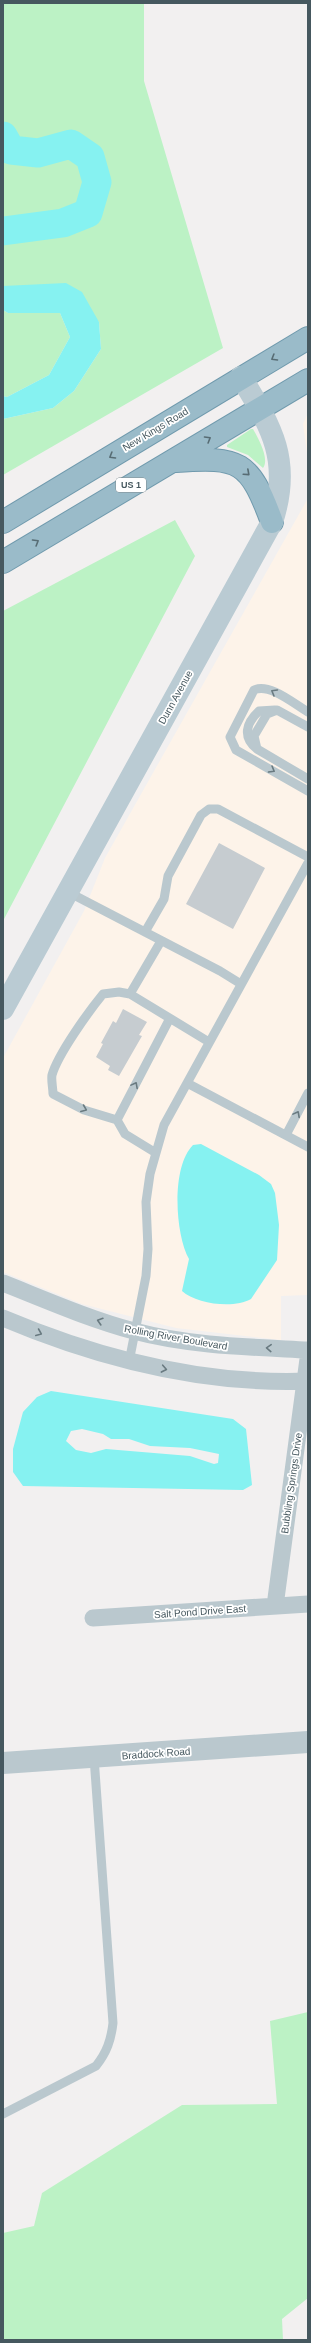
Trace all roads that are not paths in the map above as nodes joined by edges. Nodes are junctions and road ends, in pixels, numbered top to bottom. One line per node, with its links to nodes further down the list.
1 (308, 338): 2 (highway, New Kings Road, one-way to 2)
2 (241, 377): 4 (main road, Dunn Avenue); 6 (highway, New Kings Road, one-way to 6)
3 (308, 380): 4 (highway, US 1)
4 (260, 408): 5 (highway, US 1, one-way to 4); 7 (main road, Dunn Avenue)
5 (170, 462): 7 (highway, one-way to 7); 8 (highway, US 1, one-way to 5)
6 (3, 522)
7 (272, 522): 15 (main road, Dunn Avenue)
8 (3, 562)
9 (308, 712): 12 (lane, one-way to 12)
10 (308, 727): 11 (lane)
11 (308, 778)
12 (308, 791)
13 (308, 857): 16 (lane)
14 (308, 863): 18 (lane)
15 (67, 891): 16 (lane); 20 (main road, Dunn Avenue)
16 (145, 932): 17 (lane)
17 (161, 941): 18 (lane); 19 (lane)
18 (241, 984): 22 (lane)
19 (130, 994): 21 (lane); 25 (lane, one-way to 25)
20 (3, 1008)
21 (169, 1020): 22 (lane); 25 (lane, one-way to 21)
22 (209, 1042): 23 (lane)
23 (187, 1083): 26 (lane); 28 (lane)
24 (308, 1093): 26 (lane, one-way to 24)
25 (117, 1120): 28 (lane)
26 (286, 1135): 27 (lane)
27 (308, 1147)
28 (156, 1153): 31 (lane)
29 (3, 1283): 31 (street, Rolling River Boulevard, one-way to 29)
30 (3, 1318): 34 (street, one-way to 34)
31 (135, 1331): 32 (street, Rolling River Boulevard, one-way to 31); 34 (lane)
32 (308, 1350)
33 (308, 1359): 35 (street, Bubbling Springs Drive)
34 (129, 1362): 35 (street, one-way to 35)
35 (307, 1381): 37 (street, Bubbling Springs Drive)
36 (308, 1604): 37 (street, Salt Pond Drive East)
37 (275, 1606): 38 (street, Salt Pond Drive East)
38 (93, 1618)
39 (308, 1742): 40 (street, Braddock Road)
40 (94, 1757): 41 (street, Braddock Road); 42 (lane)
41 (3, 1762)
42 (3, 2114)

